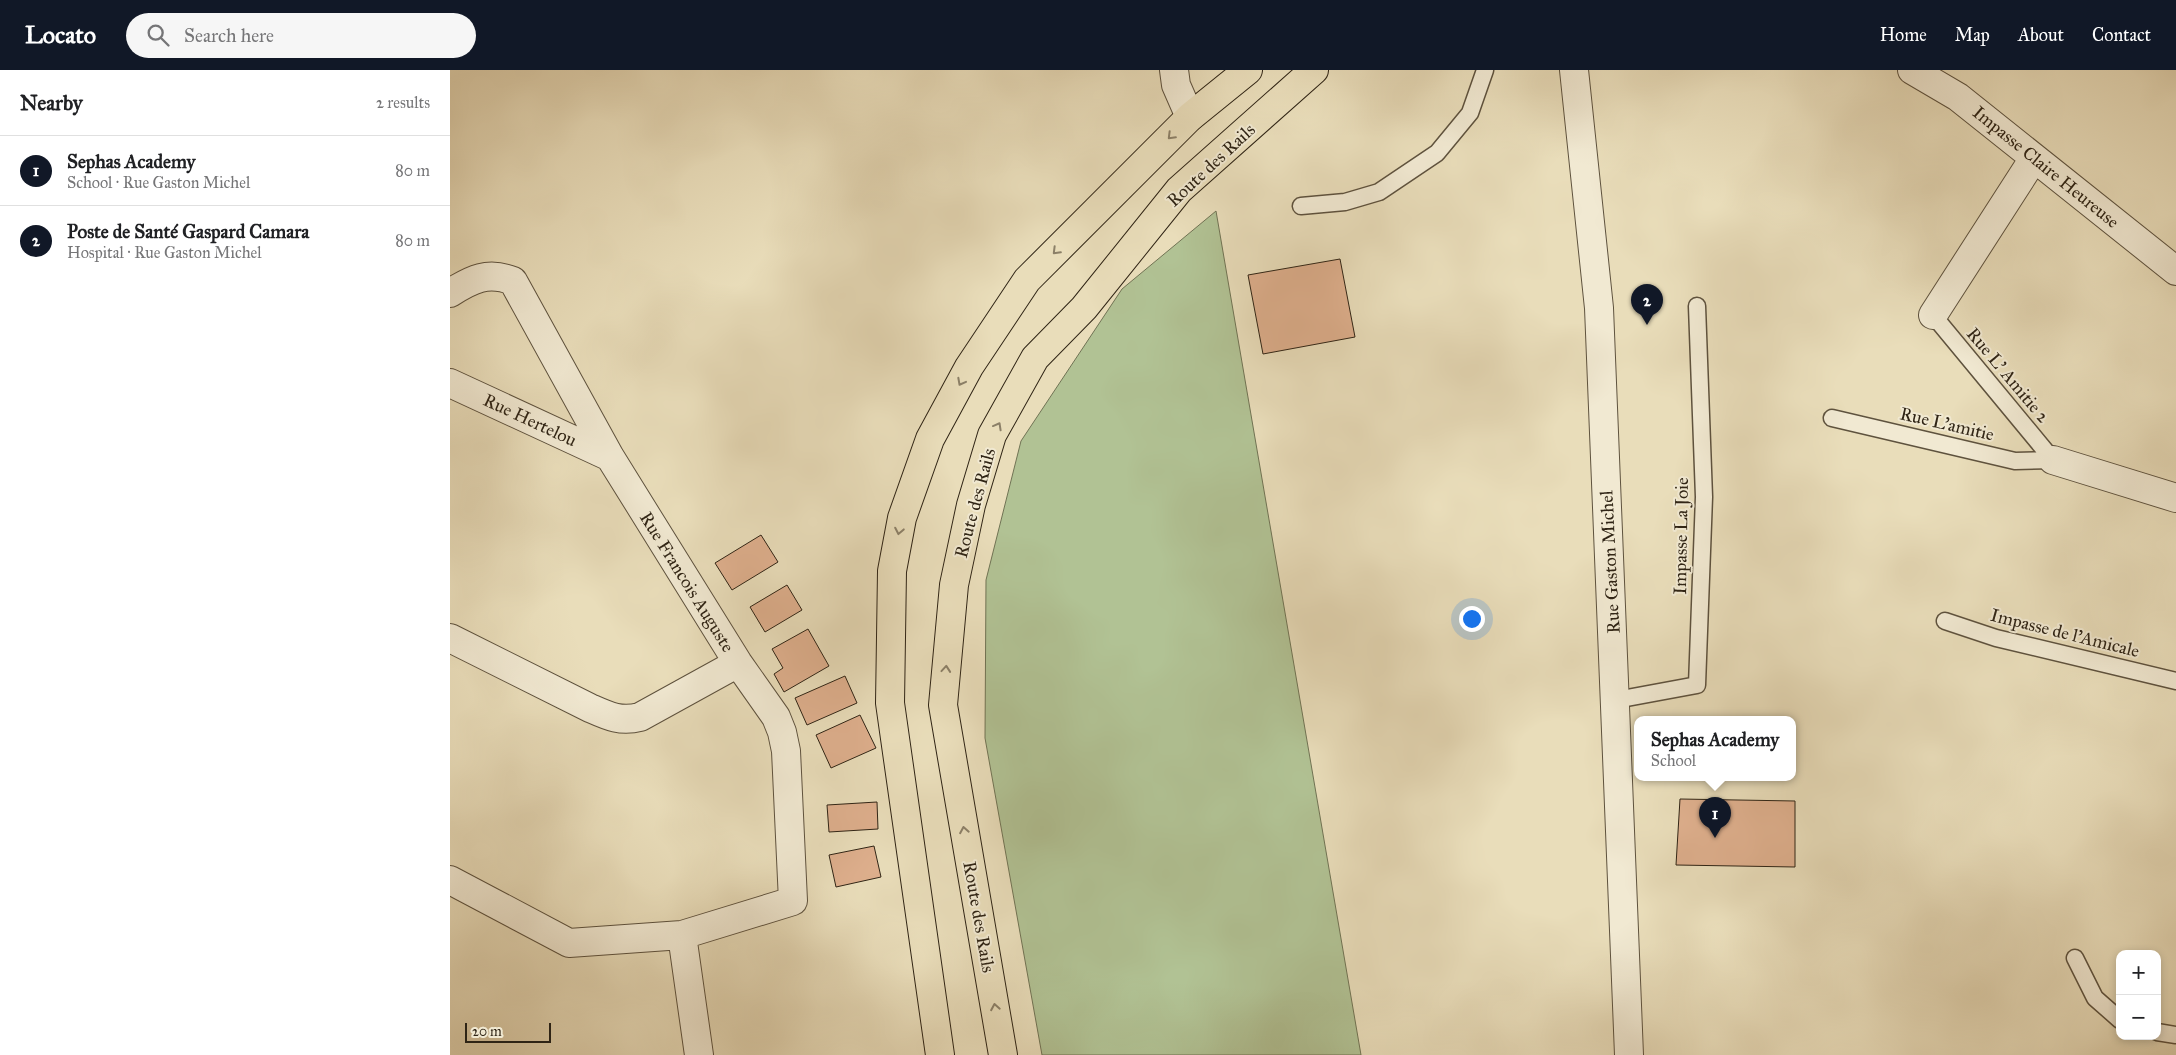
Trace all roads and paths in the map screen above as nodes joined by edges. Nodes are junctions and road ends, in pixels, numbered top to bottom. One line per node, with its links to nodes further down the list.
1 (1174, 70): 7 (street)
2 (1248, 70): 7 (main road)
3 (1314, 70): 32 (main road, Route des Rails, one-way to 3)
4 (1485, 70): 9 (lane)
5 (1574, 70): 23 (street, Rue Gaston Michel)
6 (1912, 70): 8 (street, Impasse Claire Heureuse)
7 (1190, 117): 31 (main road, one-way to 31)
8 (2034, 158): 10 (street, Impasse Claire Heureuse); 13 (street)
9 (1301, 206)
10 (2176, 271)
11 (450, 293): 16 (street, Rue Francois Auguste)
12 (1697, 306): 23 (lane, Impasse La Joie)
13 (1933, 315): 17 (lane, Rue L' Amitie 2)
14 (450, 383): 16 (street, Rue Hertelou)
15 (1832, 418): 17 (lane, Rue L'amitie)
16 (610, 457): 21 (street, Rue Francois Auguste)
17 (2053, 460): 18 (street)
18 (2176, 498)
19 (1944, 621): 22 (lane, Impasse de l'Amicale)
20 (450, 638): 21 (street)
21 (738, 664): 25 (street, Rue Francois Auguste)
22 (2176, 681)
23 (1616, 700): 33 (street, Rue Gaston Michel)
24 (450, 880): 25 (street)
25 (682, 935): 30 (street)
26 (2075, 958): 27 (lane)
27 (2116, 1016)
28 (2161, 1033): 29 (lane)
29 (2176, 1035)
30 (699, 1055)
31 (940, 1055)
32 (1003, 1055)
33 (1629, 1055)

